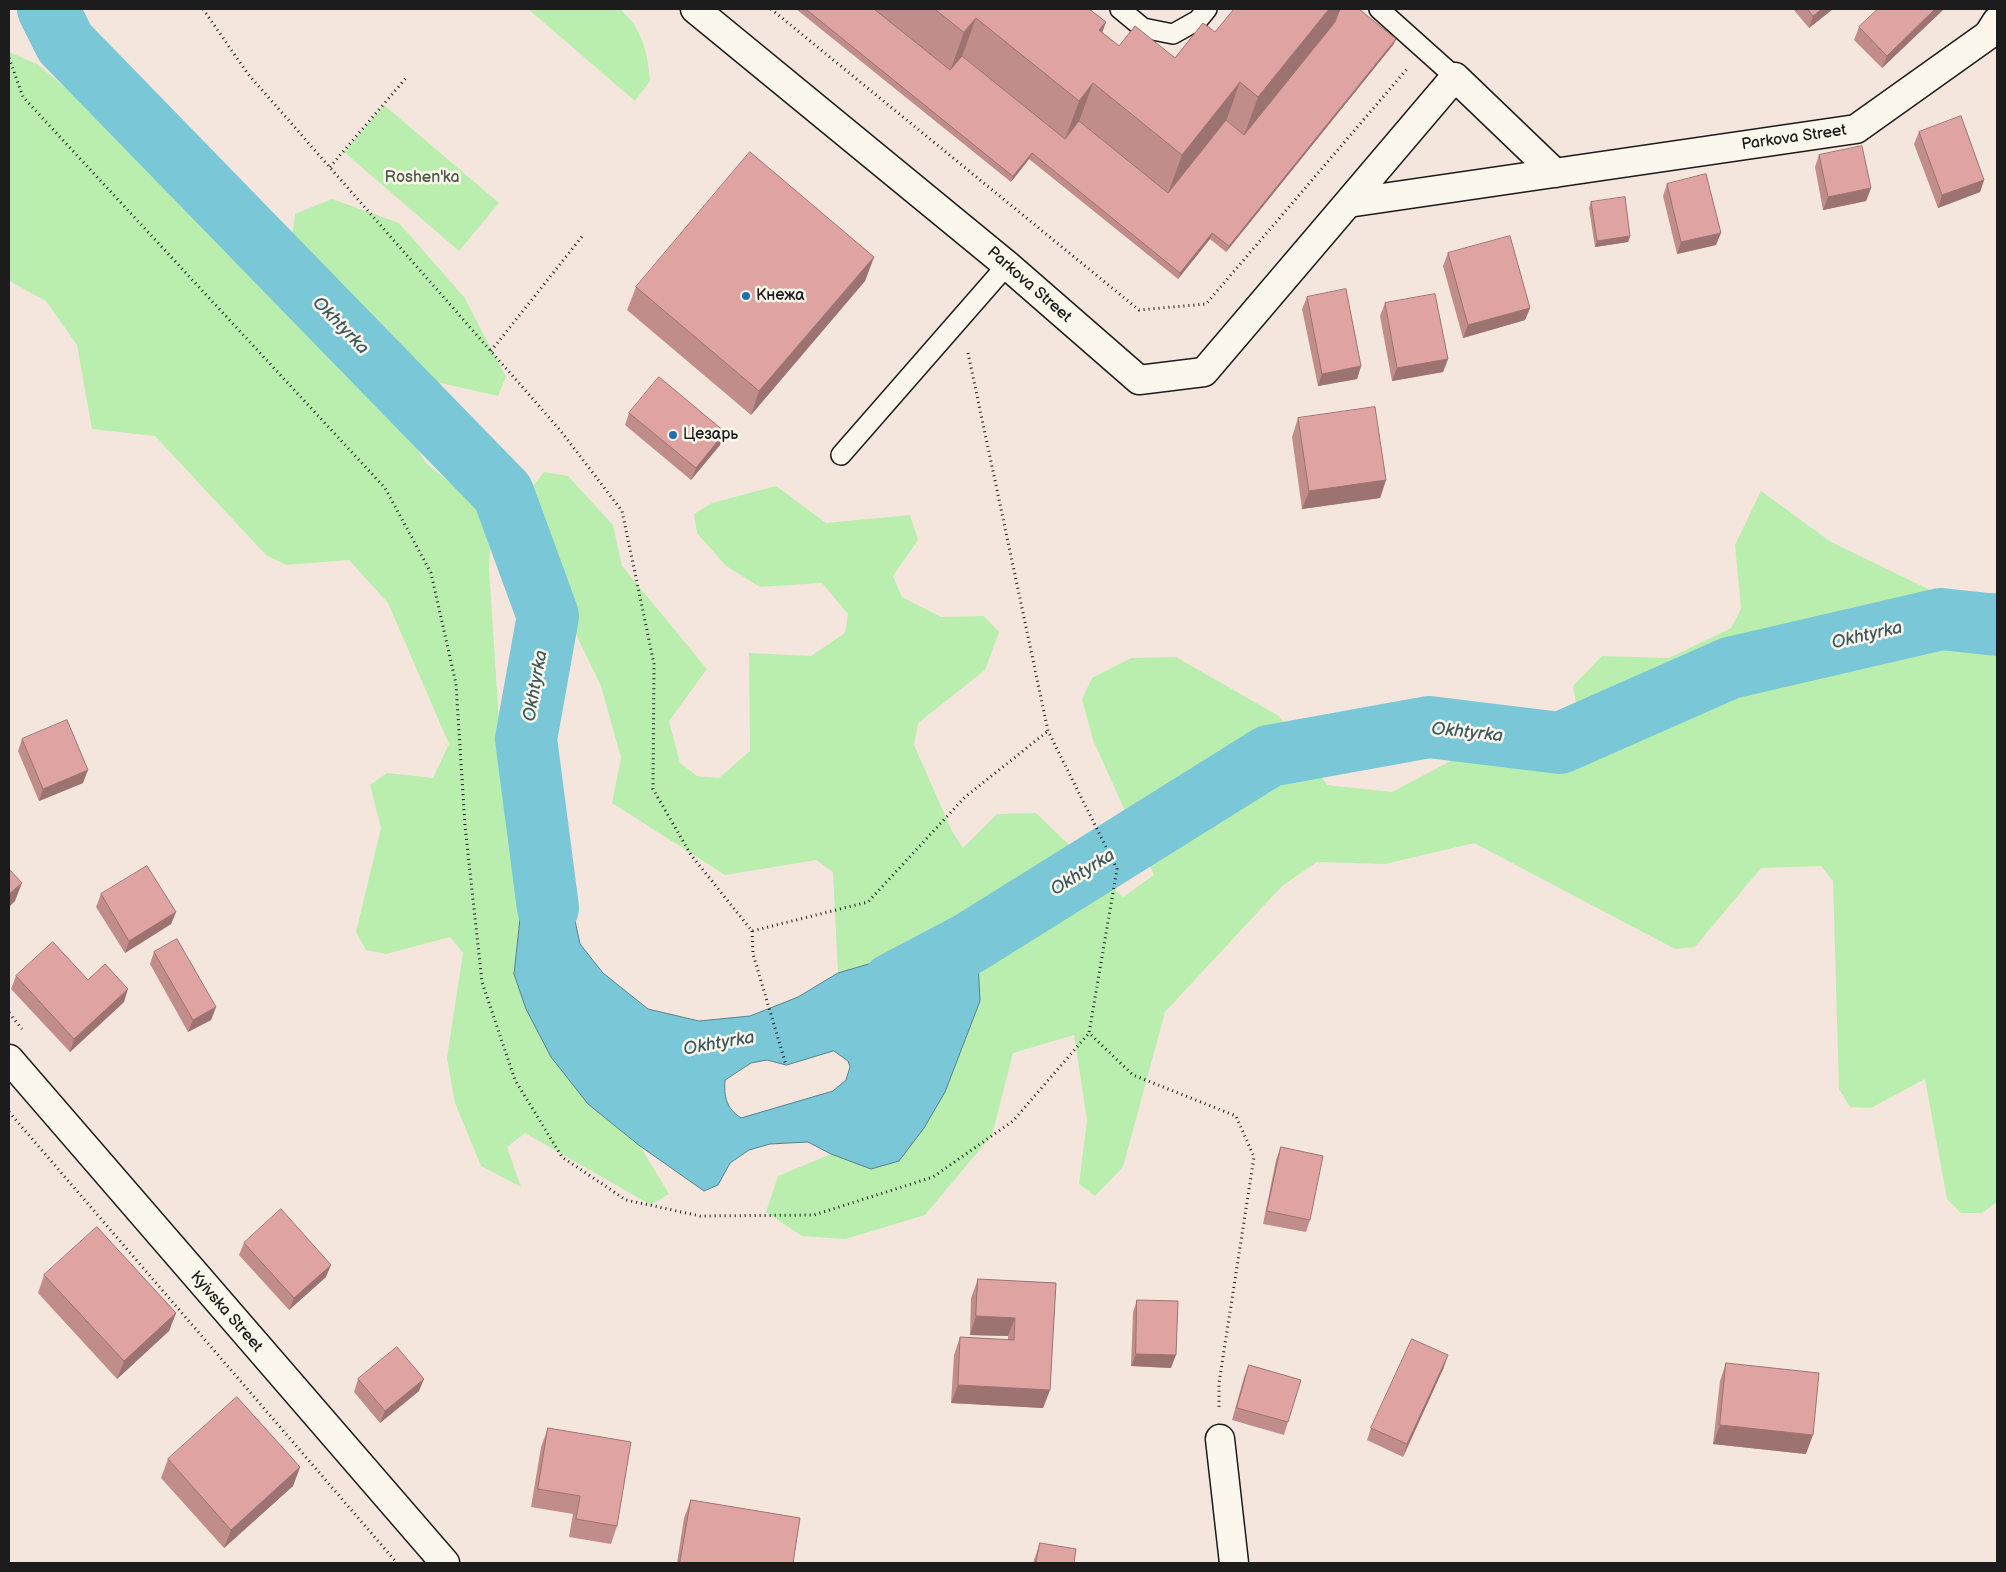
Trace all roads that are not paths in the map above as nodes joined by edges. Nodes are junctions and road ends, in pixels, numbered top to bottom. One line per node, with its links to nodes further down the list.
1 (695, 9): 9 (street, Parkova Street)
2 (1120, 9): 3 (lane)
3 (1207, 9)
4 (1379, 9): 6 (lane)
5 (1997, 21): 7 (street, Parkova Street)
6 (1455, 77): 7 (street); 8 (street, Parkova Street)
7 (1555, 173): 8 (street, Parkova Street)
8 (1348, 203): 9 (street, Parkova Street)
9 (1006, 265): 10 (lane)
10 (841, 455)
11 (9, 1059): 13 (street, Kyivska Street)
12 (1220, 1439): 14 (street)
13 (445, 1563)
14 (1234, 1563)

